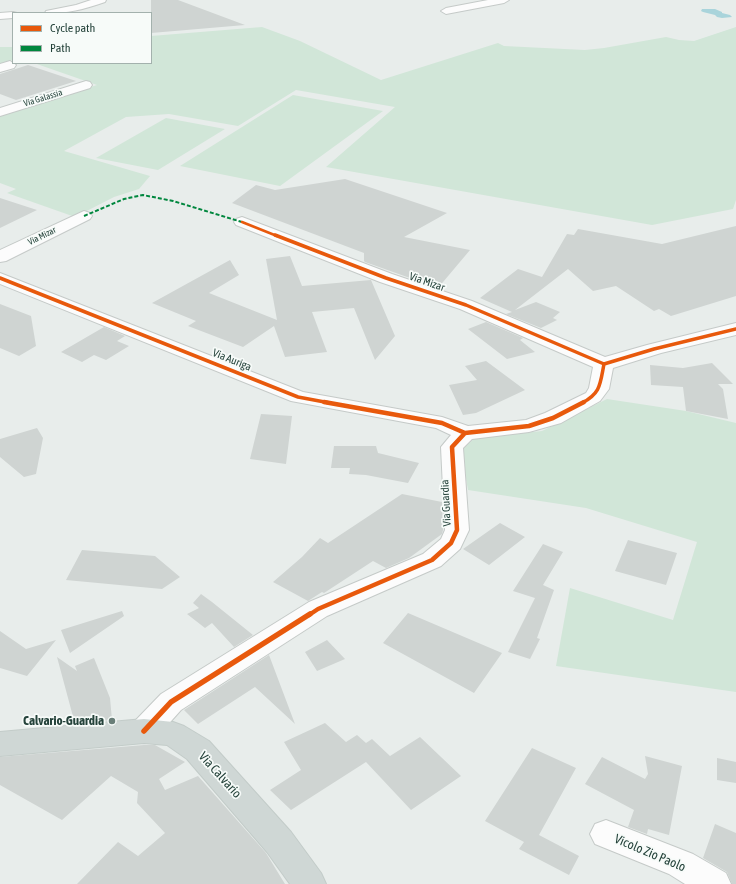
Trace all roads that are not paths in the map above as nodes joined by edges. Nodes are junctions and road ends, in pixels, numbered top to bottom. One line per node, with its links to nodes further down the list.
1 (101, 0): 5 (street)
2 (449, 0): 4 (street)
3 (504, 0): 4 (street)
4 (461, 9): 6 (street)
5 (56, 12)
6 (446, 12)
7 (12, 15): 8 (street)
8 (0, 16)
9 (86, 85): 10 (street, Via Galassia)
10 (0, 112)
11 (84, 216): 13 (street, Via Mizar)
12 (242, 222): 16 (street, Via Mizar)
13 (0, 257)
14 (0, 278): 17 (street, Via Auriga)
15 (736, 329): 16 (street)
16 (604, 364): 17 (street)
17 (465, 433): 18 (street, Via Guardia)
18 (144, 731): 19 (main road, Via Calvario); 21 (main road, Via Calvario)
19 (0, 744)
20 (606, 834): 22 (street, Vicolo Zio Paolo)
21 (309, 884)
22 (714, 884)

